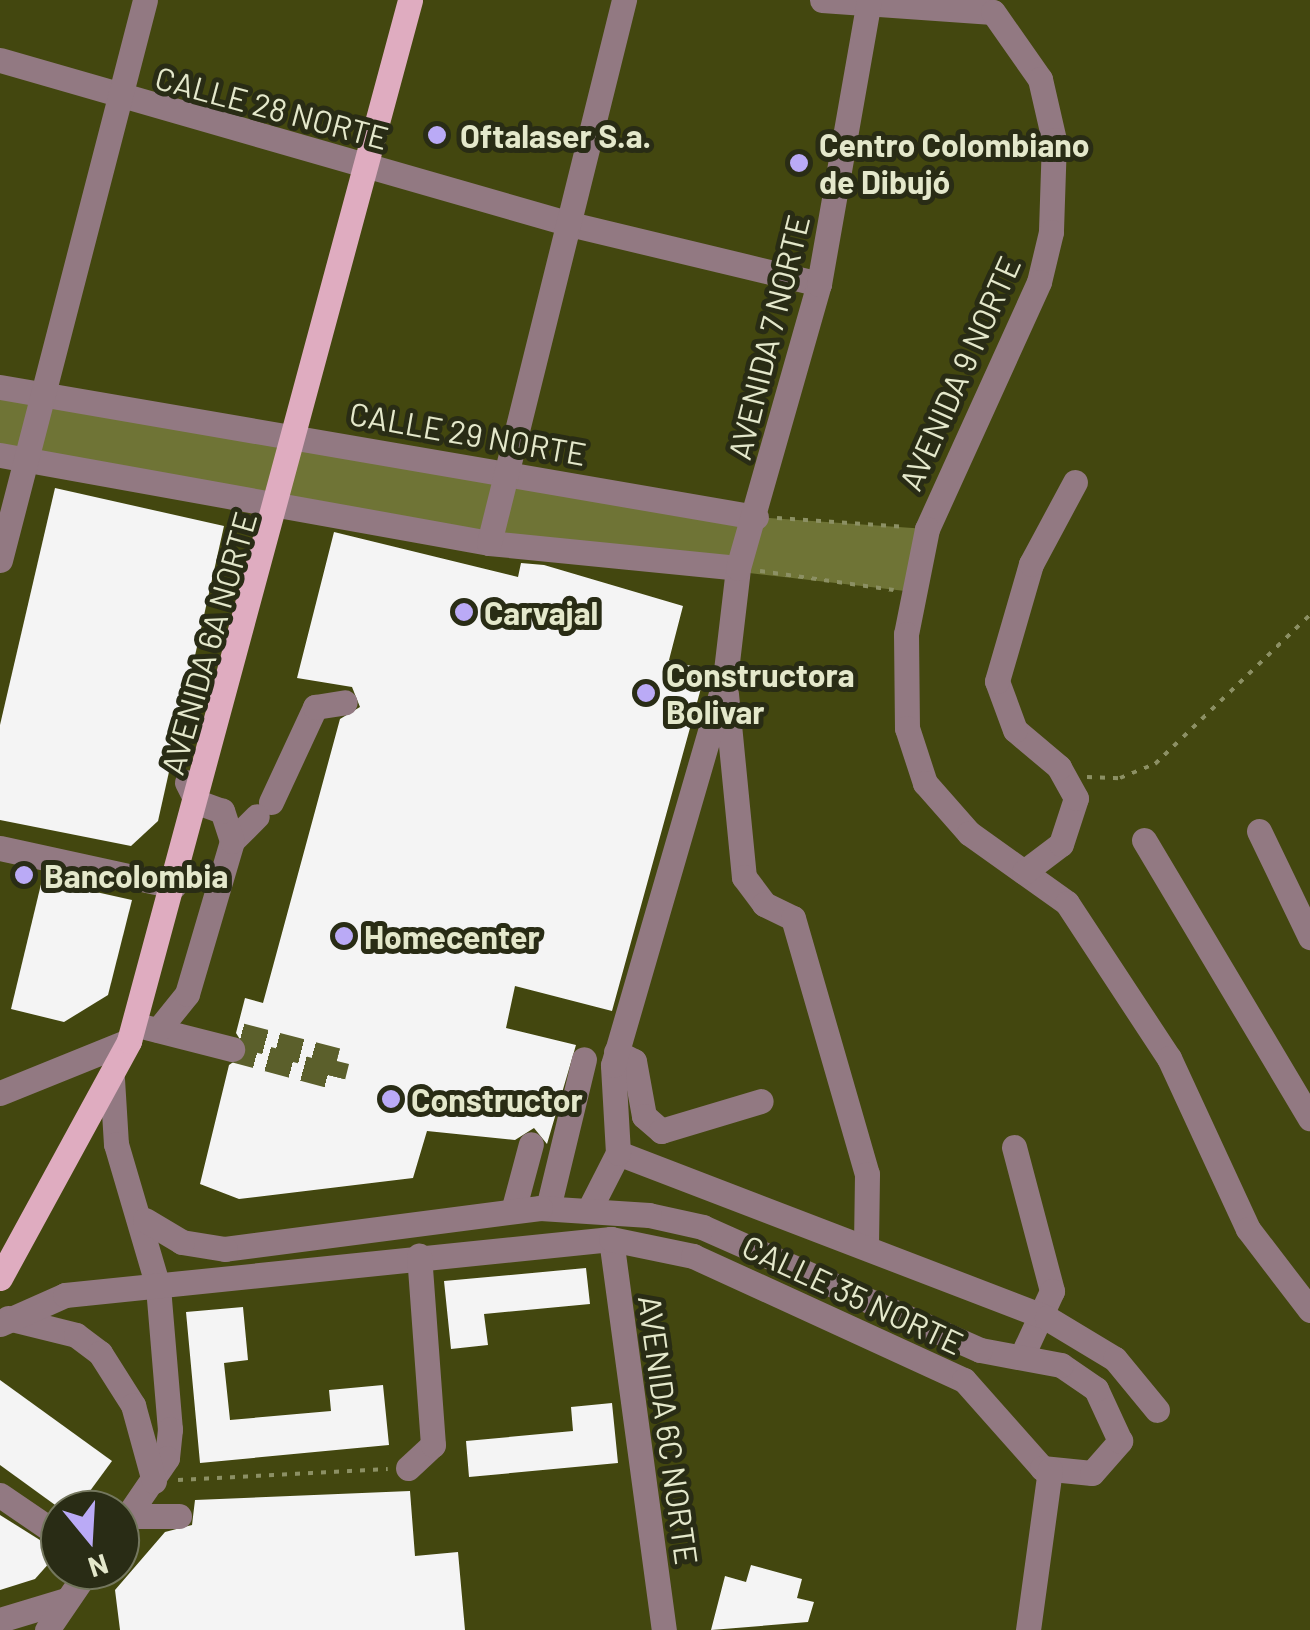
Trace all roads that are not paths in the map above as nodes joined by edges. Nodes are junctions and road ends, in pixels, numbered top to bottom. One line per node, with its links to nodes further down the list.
1 (144, 0): 8 (street)
2 (410, 0): 9 (main road, AVENIDA 6A NORTE)
3 (624, 0): 10 (street)
4 (822, 0): 5 (street)
5 (869, 2): 6 (street); 11 (street, AVENIDA 7 NORTE)
6 (998, 6): 30 (street, AVENIDA 9 NORTE)
7 (0, 60): 8 (street, CALLE 28 NORTE)
8 (114, 97): 9 (street, CALLE 28 NORTE); 13 (street)
9 (367, 167): 10 (street, CALLE 28 NORTE); 14 (main road, AVENIDA 6A NORTE)
10 (574, 225): 11 (street, CALLE 28 NORTE); 16 (street)
11 (820, 284): 19 (street, AVENIDA 7 NORTE)
12 (0, 387): 13 (street, CALLE 29 NORTE)
13 (40, 395): 14 (street, CALLE 29 NORTE); 15 (street)
14 (297, 437): 16 (street, CALLE 29 NORTE); 18 (main road, AVENIDA 6A NORTE)
15 (12, 457): 18 (street); 21 (street)
16 (505, 471): 19 (street, CALLE 29 NORTE); 20 (street)
17 (1075, 482): 30 (street)
18 (280, 506): 20 (street); 25 (main road, AVENIDA 6A NORTE)
19 (756, 517): 22 (street, AVENIDA 7 NORTE)
20 (489, 543): 22 (street)
21 (0, 560)
22 (738, 568): 23 (street, AVENIDA 7 NORTE)
23 (725, 680): 35 (street); 50 (street)
24 (345, 702): 28 (street)
25 (198, 802): 28 (street); 31 (main road, AVENIDA 6A NORTE)
26 (1259, 832): 32 (street)
27 (1144, 840): 40 (street)
28 (232, 842): 33 (street)
29 (0, 848): 31 (street)
30 (1024, 872): 54 (street, AVENIDA 9 NORTE)
31 (174, 886): 33 (main road, AVENIDA 6A NORTE)
32 (1310, 937)
33 (148, 1028): 34 (street); 37 (main road, AVENIDA 6A NORTE); 38 (street)
34 (234, 1042)
35 (616, 1052): 39 (street); 43 (street)
36 (584, 1059): 44 (street)
37 (112, 1079): 48 (street); 52 (main road, AVENIDA 6A NORTE)
38 (0, 1093)
39 (761, 1101)
40 (1310, 1118)
41 (531, 1144): 46 (street)
42 (1014, 1148): 55 (street)
43 (615, 1162): 45 (street); 47 (street); 50 (street)
44 (548, 1208): 45 (street, CALLE 35 NORTE); 46 (street, CALLE 35 NORTE)
45 (590, 1208): 47 (street, CALLE 35 NORTE)
46 (513, 1211): 48 (street, CALLE 35 NORTE)
47 (631, 1212): 57 (street, CALLE 35 NORTE)
48 (144, 1220): 53 (street)
49 (611, 1239): 51 (street, CALLE 35 NORTE); 60 (street, CALLE 35 NORTE); 72 (street, AVENIDA 6C NORTE)
50 (866, 1242): 55 (street)
51 (420, 1256): 53 (street, CALLE 35 NORTE); 59 (street)
52 (0, 1278)
53 (158, 1287): 56 (street, CALLE 35 NORTE); 61 (street)
54 (1310, 1310)
55 (1048, 1318): 57 (street); 58 (street)
56 (4, 1321): 61 (street)
57 (1022, 1356): 60 (street, CALLE 35 NORTE)
58 (1157, 1410)
59 (408, 1468)
60 (1050, 1470): 73 (street)
61 (154, 1481): 63 (street)
62 (0, 1495): 66 (street)
63 (140, 1500)
64 (180, 1516): 65 (street)
65 (140, 1520)
66 (40, 1522)
67 (73, 1590): 68 (street)
68 (66, 1600): 69 (street); 70 (street); 71 (street)
69 (2, 1626)
70 (47, 1630)
71 (68, 1630)
72 (664, 1630)
73 (1028, 1630)

